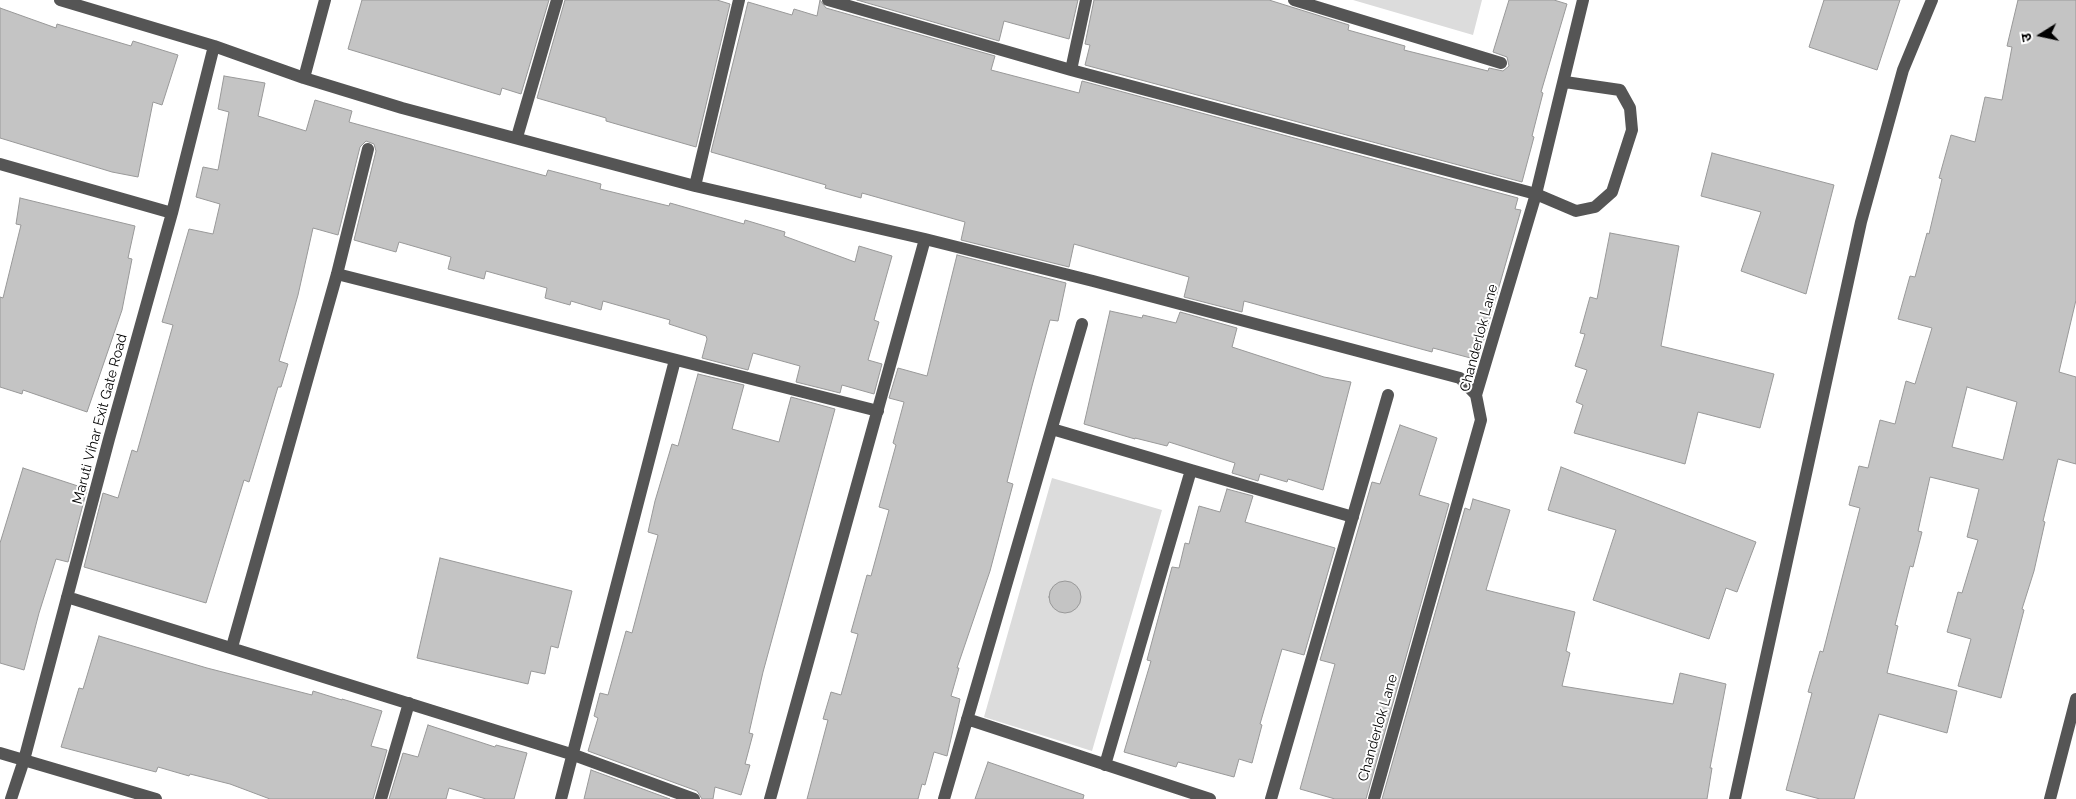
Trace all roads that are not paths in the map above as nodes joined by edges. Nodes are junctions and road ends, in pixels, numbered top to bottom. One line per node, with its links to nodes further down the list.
1 (60, 0): 10 (street)
2 (325, 0): 13 (street)
3 (557, 0): 15 (street)
4 (740, 0): 18 (street)
5 (828, 0): 12 (street)
6 (1086, 0): 12 (street)
7 (1294, 0): 11 (street)
8 (1583, 0): 14 (street, Chanderlok Lane)
9 (1932, 0): 50 (street)
10 (214, 46): 13 (street); 20 (street, Maruti Vihar Exit Gate Road)
11 (1501, 63)
12 (1070, 70): 19 (street)
13 (304, 78): 15 (street)
14 (1565, 82): 19 (street, Chanderlok Lane); 19 (street)
15 (517, 137): 18 (street)
16 (368, 149): 22 (street)
17 (0, 164): 20 (street)
18 (695, 186): 21 (street)
19 (1536, 194): 26 (street, Chanderlok Lane)
20 (172, 213): 31 (street, Maruti Vihar Exit Gate Road)
21 (925, 239): 26 (street); 27 (street)
22 (337, 274): 24 (street); 32 (street)
23 (1082, 324): 28 (street)
24 (676, 360): 27 (street); 37 (street)
25 (1388, 395): 30 (street)
26 (1476, 396): 49 (street, Chanderlok Lane)
27 (878, 411): 45 (street)
28 (1052, 429): 29 (street); 35 (street)
29 (1191, 470): 30 (street); 39 (street)
30 (1353, 517): 48 (street)
31 (67, 597): 32 (street); 38 (street, Maruti Vihar Exit Gate Road)
32 (232, 647): 34 (street)
33 (2076, 699): 51 (street)
34 (409, 703): 37 (street); 42 (street)
35 (967, 719): 39 (street); 46 (street)
36 (0, 753): 38 (street)
37 (574, 755): 43 (street); 44 (street)
38 (24, 760): 40 (street, Maruti Vihar Exit Gate Road); 41 (street)
39 (1105, 764): 47 (street)
40 (11, 799)
41 (156, 799)
42 (381, 799)
43 (561, 799)
44 (694, 799)
45 (770, 799)
46 (944, 799)
47 (1210, 799)
48 (1271, 799)
49 (1374, 799)
50 (1735, 799)
51 (2050, 799)

